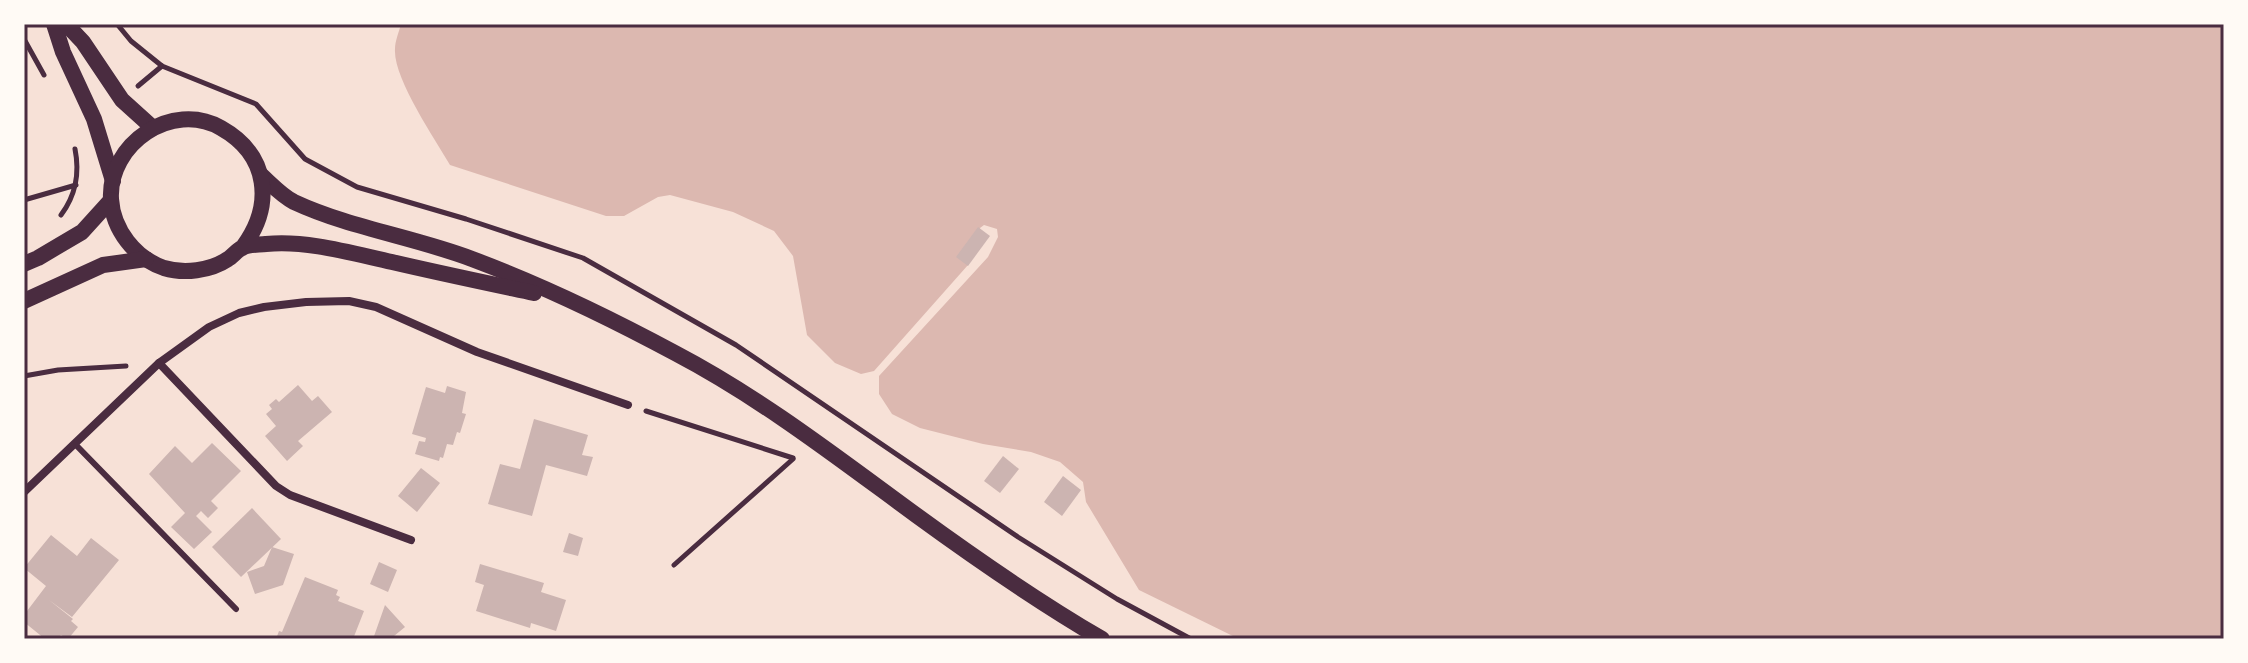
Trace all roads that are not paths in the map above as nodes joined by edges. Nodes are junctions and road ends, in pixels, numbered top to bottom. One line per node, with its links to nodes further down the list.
1 (54, 24): 5 (main road)
2 (66, 24): 3 (main road)
3 (153, 128): 4 (main road); 5 (main road)
4 (261, 175): 7 (main road); 11 (main road)
5 (113, 181): 6 (main road)
6 (111, 200): 8 (main road); 9 (main road)
7 (243, 247): 8 (main road); 11 (main road)
8 (146, 259): 10 (main road)
9 (24, 264)
10 (24, 301)
11 (571, 301): 18 (main road)
12 (159, 363): 13 (street); 14 (street); 16 (street)
13 (628, 405)
14 (75, 444): 15 (street); 17 (lane)
15 (24, 492)
16 (411, 540)
17 (236, 609)
18 (1102, 639)

